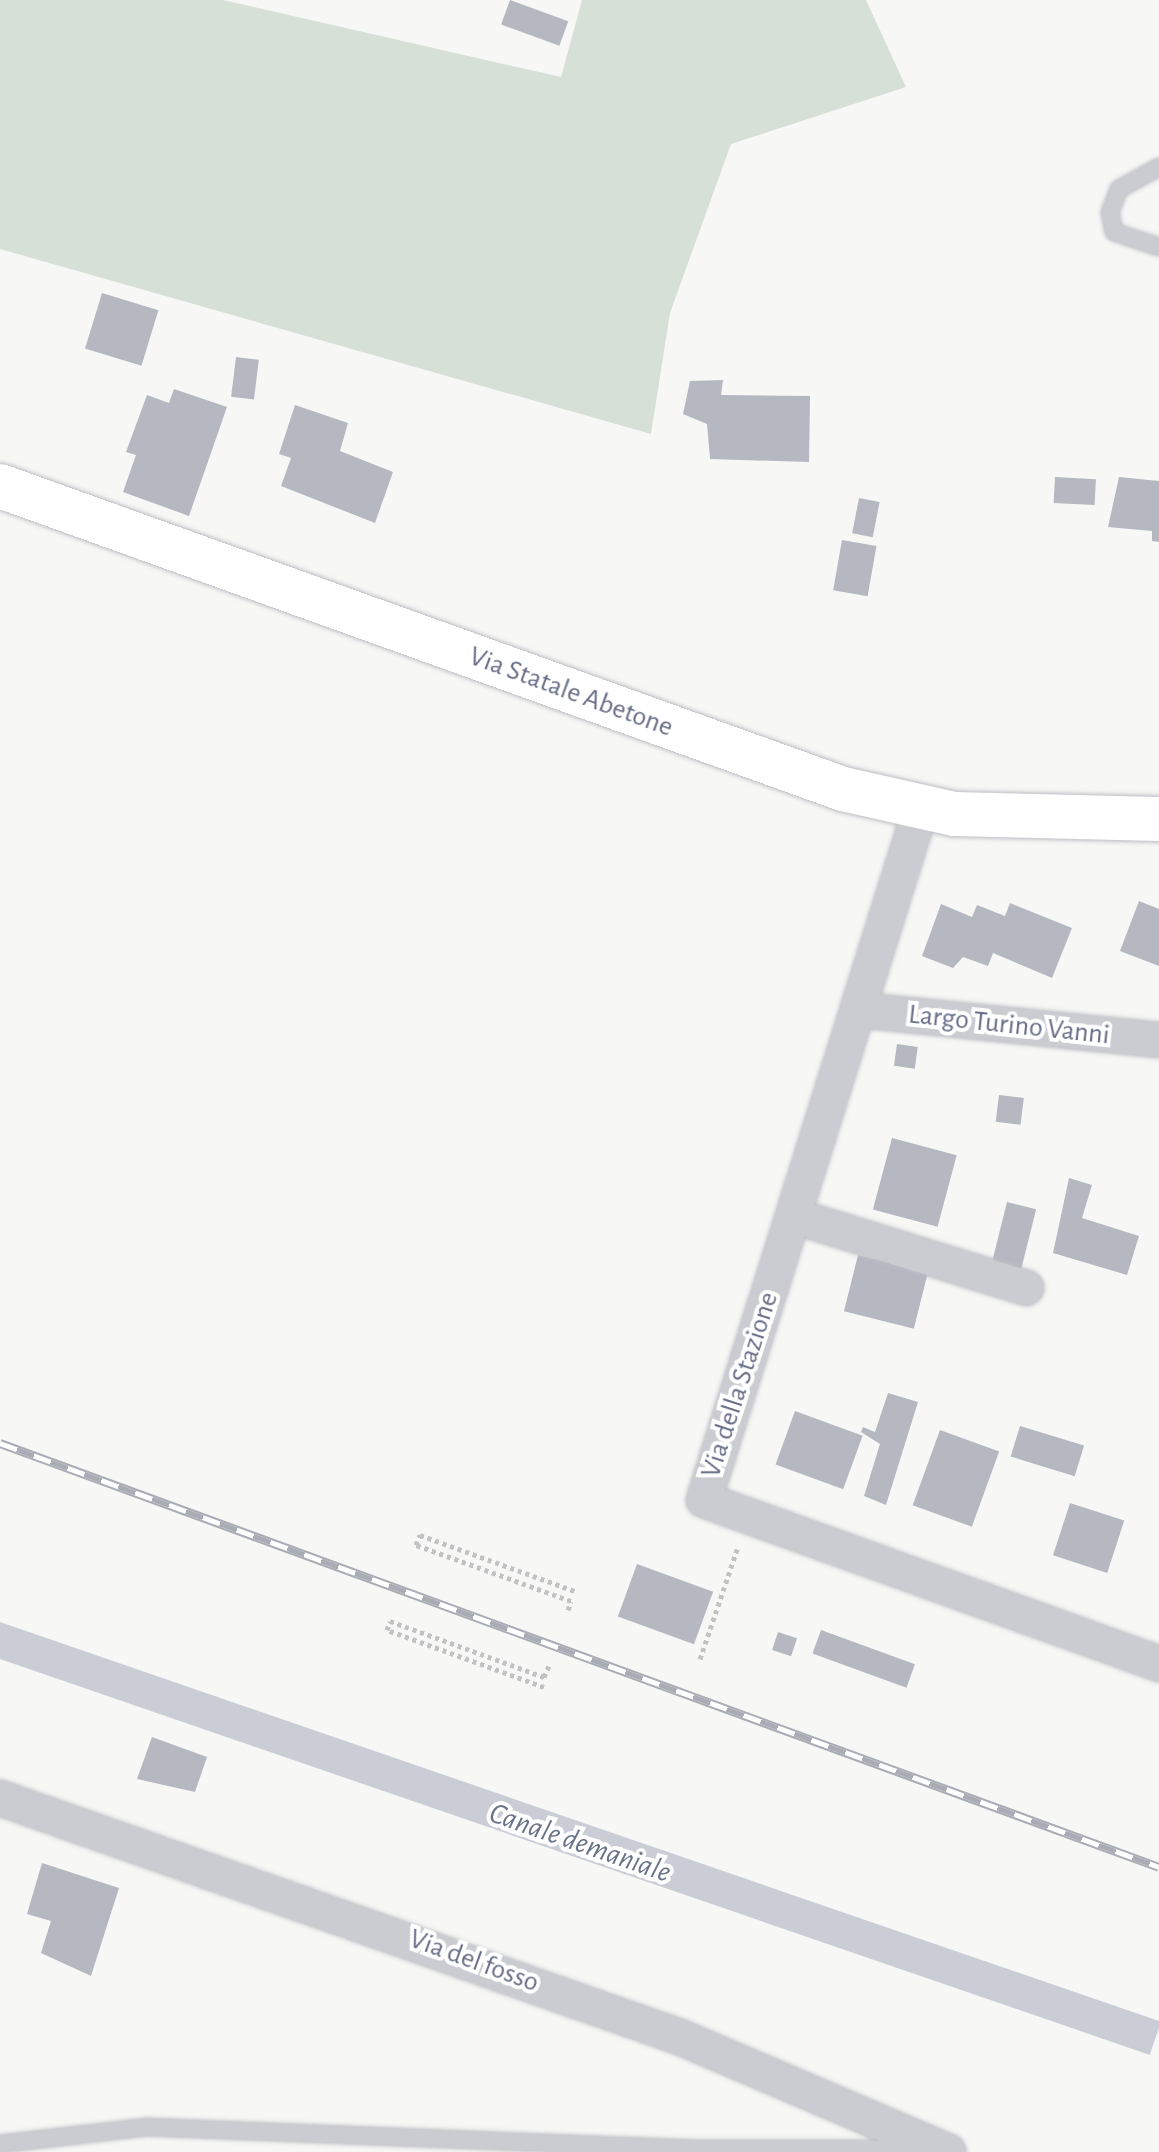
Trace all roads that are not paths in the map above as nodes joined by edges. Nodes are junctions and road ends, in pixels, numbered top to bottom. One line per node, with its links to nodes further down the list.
1 (1159, 167): 2 (lane)
2 (1159, 247)
3 (0, 486): 4 (main road, Via Statale Abetone)
4 (921, 808): 5 (main road, Via Statale Abetone); 6 (street, Via della Stazione)
5 (1159, 819)
6 (859, 1010): 7 (street, Largo Turino Vanni); 8 (street, Via della Stazione)
7 (1159, 1040)
8 (794, 1216): 9 (street); 10 (street, Via della Stazione)
9 (1026, 1288)
10 (1159, 1664)
11 (0, 1798): 13 (street, Via del fosso)
12 (0, 2144): 13 (lane)
13 (943, 2151)

